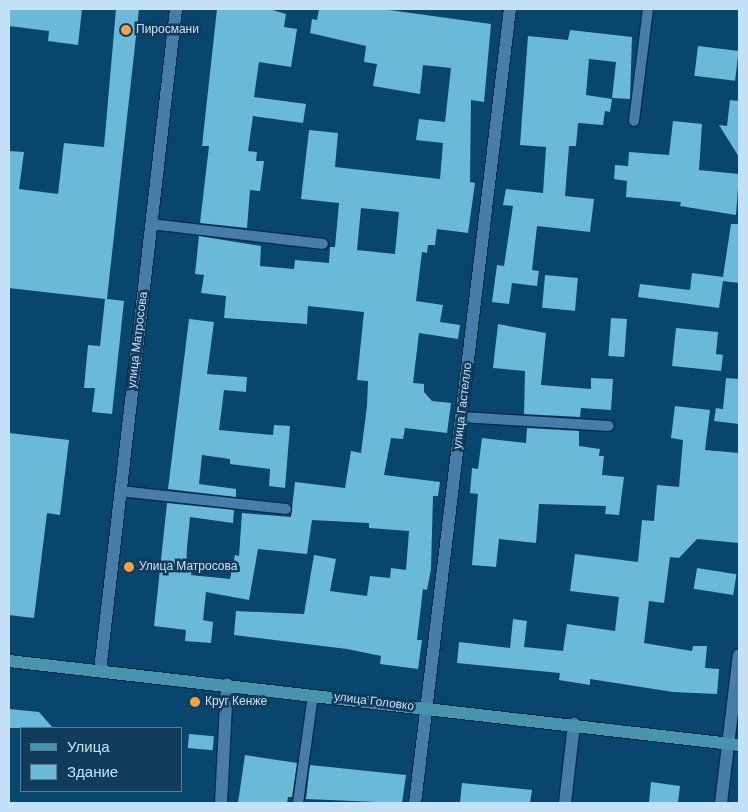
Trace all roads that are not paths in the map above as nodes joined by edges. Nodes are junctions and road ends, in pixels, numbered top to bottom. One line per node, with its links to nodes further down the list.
1 (176, 9): 5 (street, улица Матросова)
2 (510, 9): 7 (street, улица Гастелло)
3 (648, 9): 4 (lane)
4 (634, 121)
5 (151, 224): 6 (lane); 9 (street, улица Матросова)
6 (323, 244)
7 (462, 417): 8 (lane); 16 (street, улица Гастелло)
8 (608, 426)
9 (120, 490): 10 (lane); 13 (street, улица Матросова)
10 (286, 509)
11 (739, 655): 18 (street)
12 (9, 661): 13 (street, улица Головко)
13 (100, 670): 14 (street, улица Головко)
14 (227, 684): 15 (street, улица Головко); 19 (street)
15 (313, 695): 16 (street, улица Головко); 20 (lane)
16 (425, 708): 17 (street, улица Головко); 21 (street, улица Гастелло)
17 (574, 724): 18 (street, улица Головко); 22 (street)
18 (734, 745): 23 (street)
19 (220, 803)
20 (298, 803)
21 (415, 803)
22 (566, 803)
23 (721, 803)

